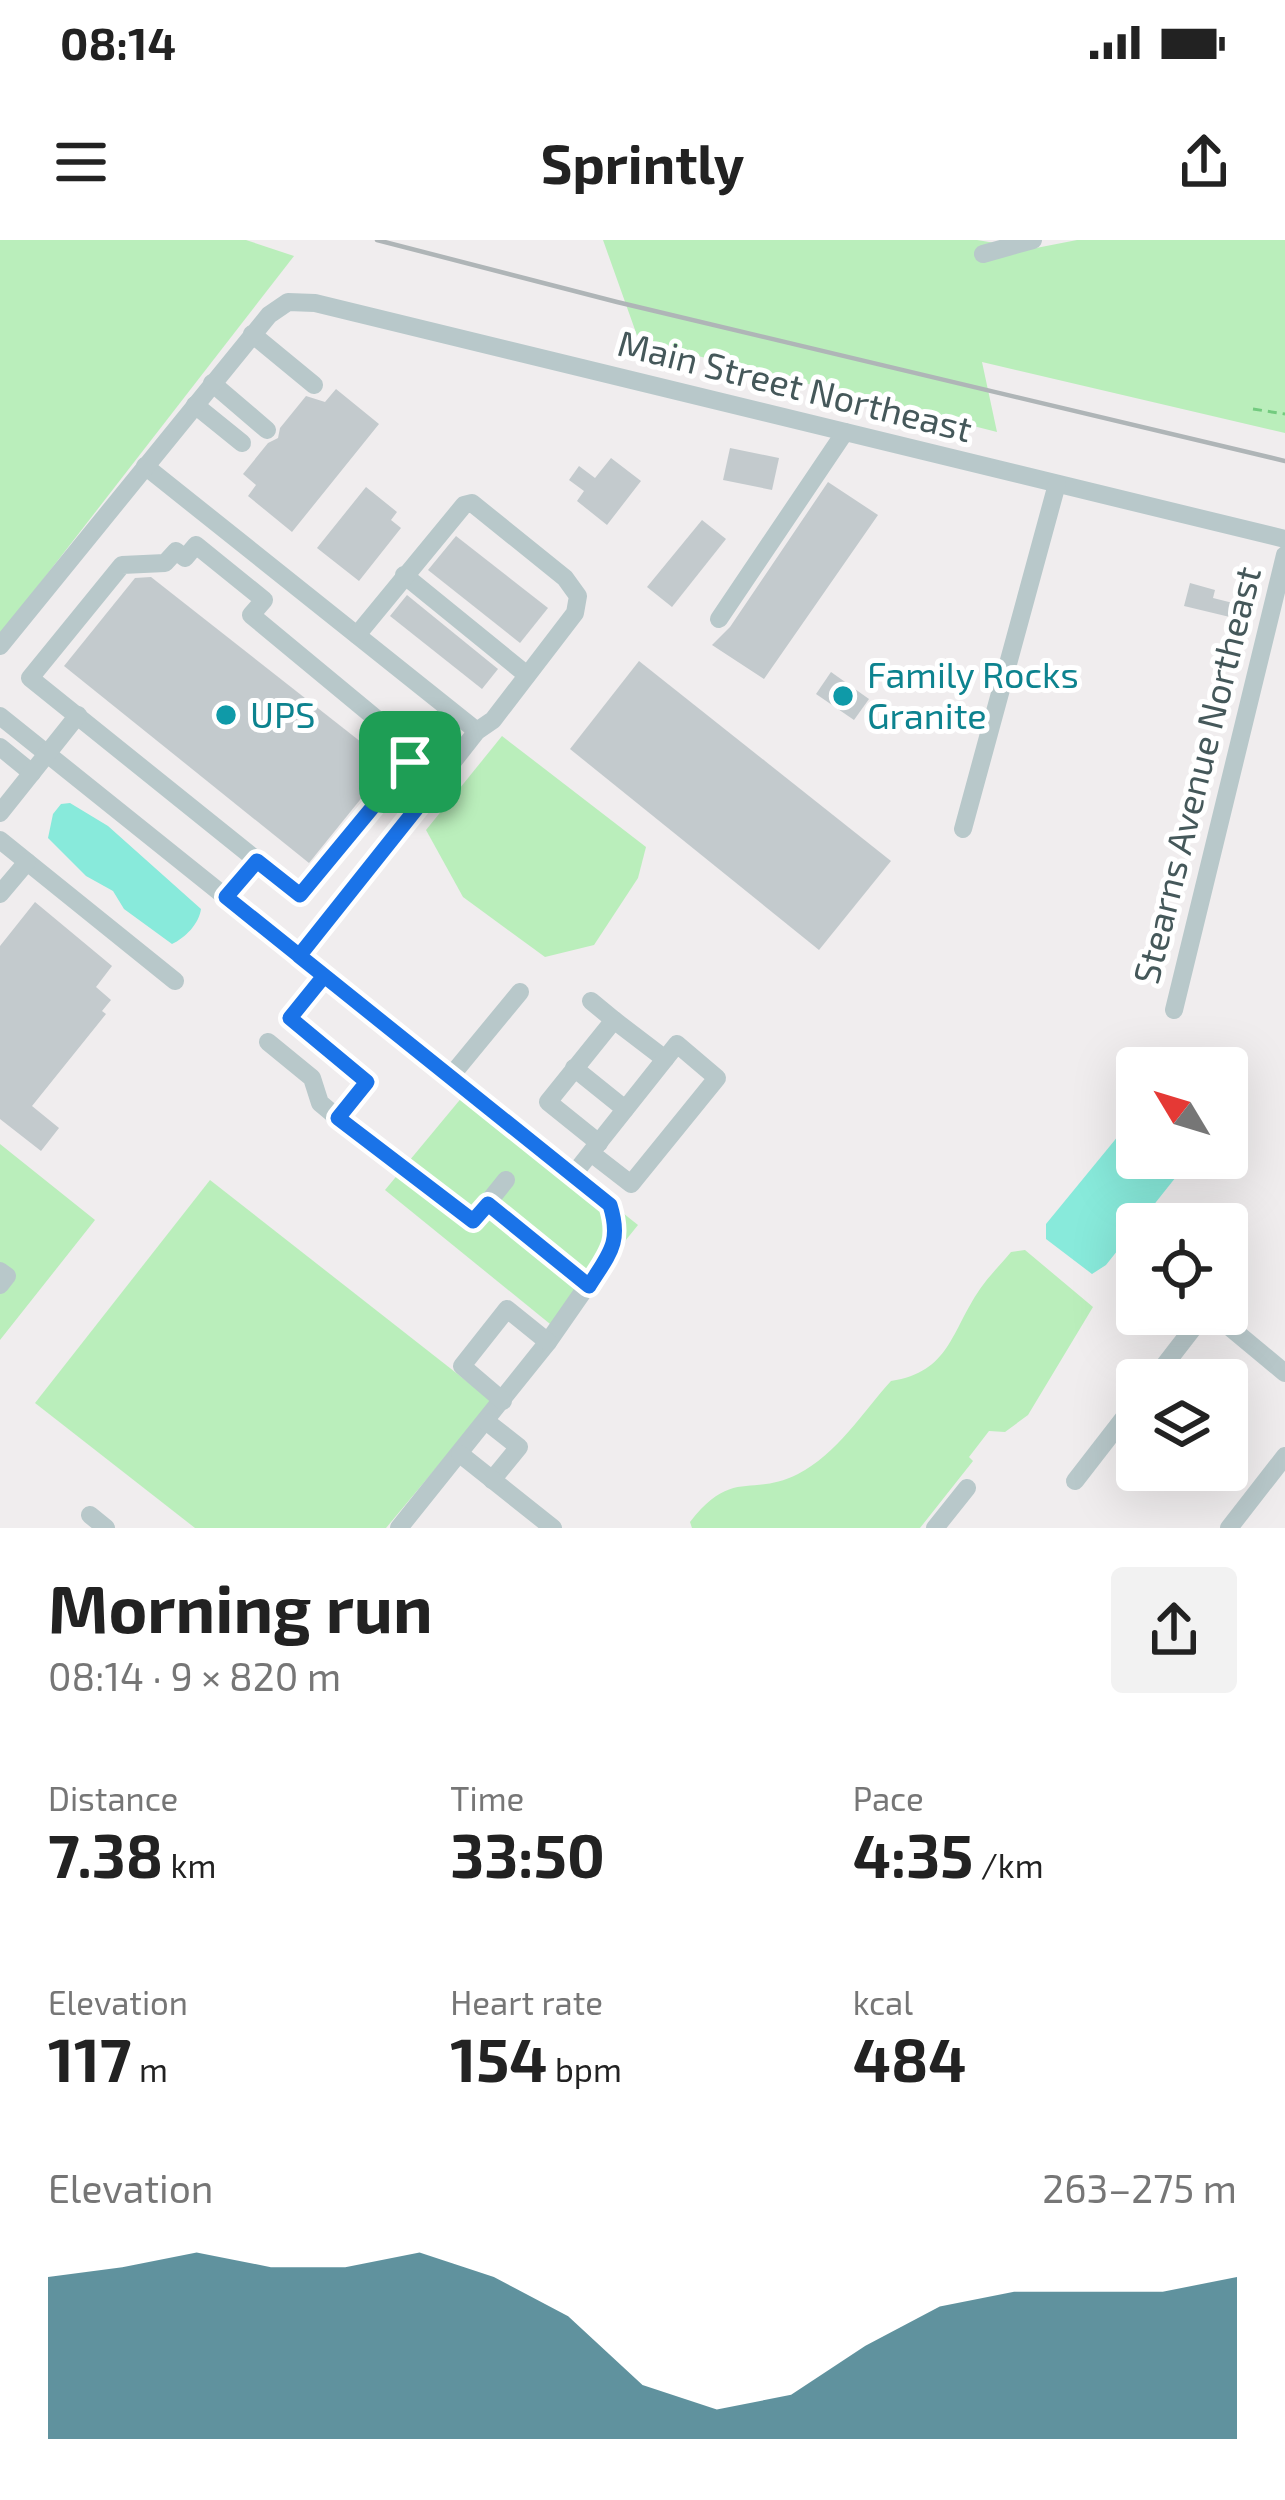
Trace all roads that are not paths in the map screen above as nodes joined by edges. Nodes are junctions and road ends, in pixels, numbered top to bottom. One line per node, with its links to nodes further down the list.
1 (1033, 240): 2 (street)
2 (983, 254)
3 (252, 334): 4 (street); 5 (street); 8 (street, Main Street Northeast)
4 (212, 383): 6 (street); 7 (street)
5 (314, 385)
6 (195, 405): 9 (street); 10 (street)
7 (267, 430)
8 (845, 433): 11 (street, Main Street Northeast); 15 (street)
9 (242, 443)
10 (145, 466): 16 (street); 17 (street)
11 (1057, 484): 12 (street, Main Street Northeast); 28 (street)
12 (1285, 539)
13 (1285, 555): 39 (street, Stearns Avenue Northeast)
14 (404, 575): 16 (street); 18 (street); 18 (street)
15 (718, 619)
16 (357, 635): 21 (street)
17 (0, 646)
18 (527, 675): 21 (street)
19 (78, 715): 23 (street); 24 (street); 30 (street)
20 (0, 716): 23 (street)
21 (477, 731): 26 (street)
22 (0, 747): 25 (street)
23 (47, 754): 25 (street); 33 (street)
24 (410, 762): 26 (street); 30 (street)
25 (32, 772): 27 (street)
26 (436, 784): 34 (street)
27 (0, 813)
28 (963, 829)
29 (0, 840): 31 (street)
30 (257, 861): 33 (street)
31 (27, 862): 32 (street); 36 (street)
32 (0, 894)
33 (226, 897): 34 (street)
34 (299, 956): 35 (street)
35 (324, 976): 44 (street); 46 (street)
36 (175, 980)
37 (520, 992): 44 (street)
38 (591, 1001): 40 (street)
39 (1174, 1010)
40 (614, 1020): 42 (street); 43 (street)
41 (268, 1042): 46 (street)
42 (665, 1059): 45 (street); 47 (street)
43 (574, 1069): 45 (street); 47 (street)
44 (450, 1077): 48 (street)
45 (625, 1109): 47 (street)
46 (338, 1118): 50 (street)
47 (595, 1148): 48 (street)
48 (573, 1175): 53 (street)
49 (506, 1180): 50 (street)
50 (488, 1204): 53 (street)
51 (0, 1271): 52 (street)
52 (0, 1285)
53 (589, 1286): 56 (street)
54 (1188, 1335): 57 (street)
55 (1239, 1335): 58 (street)
56 (548, 1342): 59 (street); 59 (street)
57 (1169, 1359)
58 (1285, 1373)
59 (503, 1401): 60 (street)
60 (487, 1422): 62 (street); 64 (street)
61 (1116, 1428): 65 (street)
62 (460, 1454): 64 (street); 67 (street)
63 (1285, 1456): 70 (street)
64 (492, 1480): 68 (street)
65 (1075, 1481)
66 (967, 1488): 69 (street)
67 (399, 1528)
68 (553, 1528)
69 (935, 1528)
70 (1229, 1528)

